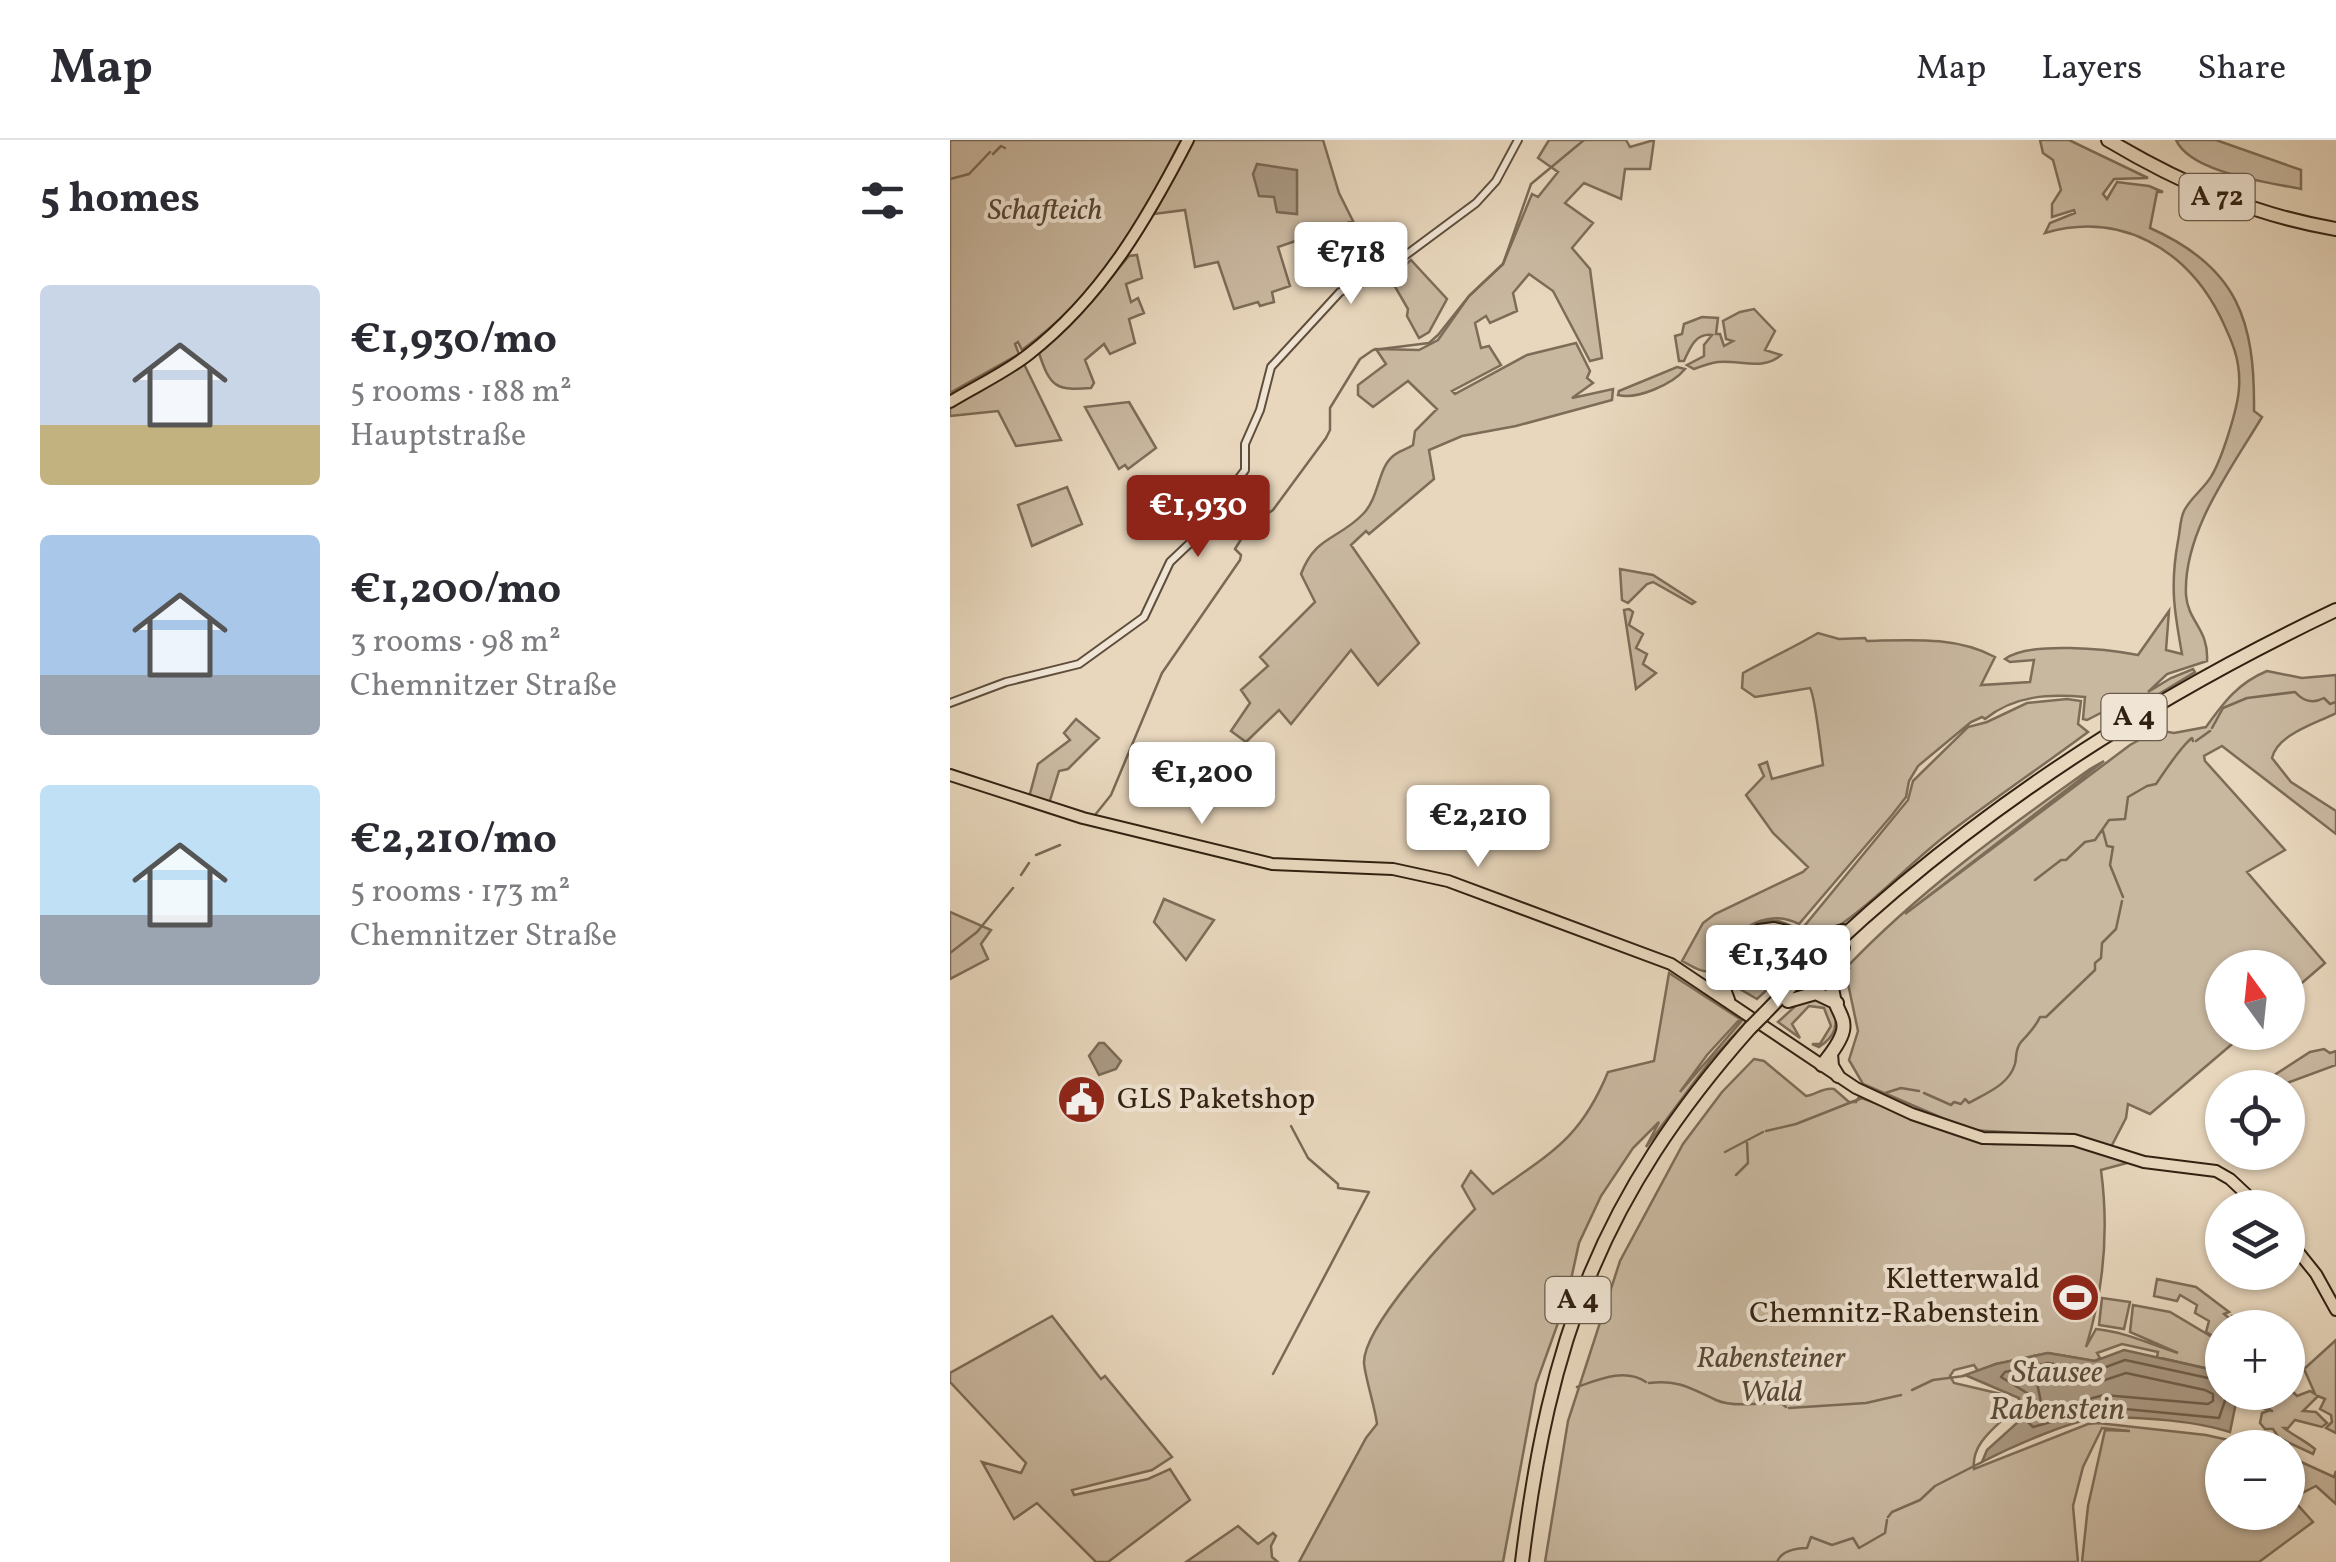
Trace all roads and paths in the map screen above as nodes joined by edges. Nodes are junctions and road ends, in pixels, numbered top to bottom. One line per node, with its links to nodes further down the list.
1 (1188, 140): 6 (main road)
2 (1518, 140): 9 (street)
3 (2108, 140): 5 (highway, A 72)
4 (2121, 140): 5 (highway, A 72)
5 (2336, 226)
6 (950, 402)
7 (2336, 610): 11 (highway, A 4)
8 (2336, 619): 13 (highway, A 4)
9 (950, 702)
10 (950, 774): 15 (main road)
11 (1854, 926): 12 (highway); 14 (highway, A 4)
12 (1788, 933): 14 (highway); 15 (highway)
13 (1843, 948): 17 (highway, A 4); 18 (highway)
14 (1794, 983): 19 (highway, A 4)
15 (1716, 984): 16 (highway)
16 (1728, 1000): 21 (main road)
17 (1788, 1001): 18 (highway); 19 (highway, A 4)
18 (1840, 1007): 21 (highway)
19 (1768, 1016): 20 (highway, A 4, bridge)
20 (1754, 1031): 26 (highway, A 4); 27 (highway, A 4)
21 (1826, 1059): 22 (highway)
22 (1838, 1076): 23 (main road)
23 (2242, 1190)
24 (2305, 1260): 25 (main road)
25 (2336, 1310)
26 (1522, 1562)
27 (1530, 1562)

